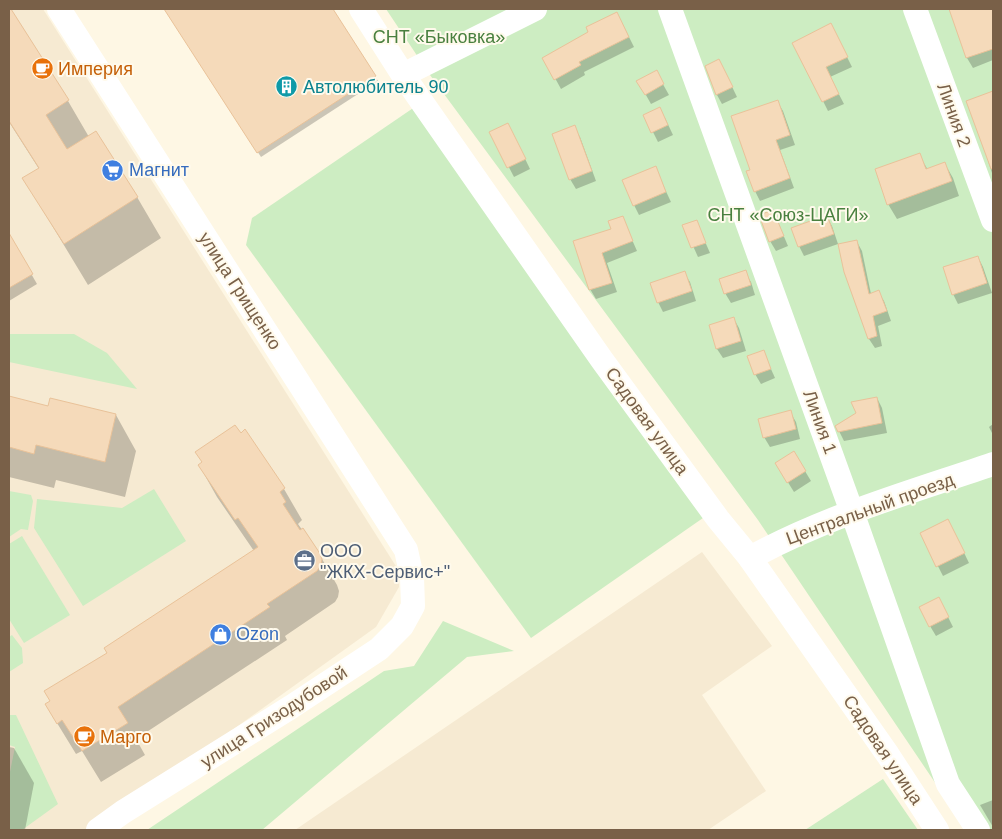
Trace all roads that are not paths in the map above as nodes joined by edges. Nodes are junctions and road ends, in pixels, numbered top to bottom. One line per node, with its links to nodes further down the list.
1 (59, 9): 11 (street, улица Грищенко)
2 (361, 9): 6 (street, Садовая улица)
3 (535, 9): 6 (street)
4 (670, 9): 9 (street, Линия 1)
5 (915, 9): 7 (street, Линия 2)
6 (404, 75): 10 (street, Садовая улица)
7 (993, 220)
8 (993, 464): 9 (street, Центральный проезд)
9 (852, 512): 10 (street, Центральный проезд); 14 (street, Линия 1)
10 (750, 558): 13 (street, Садовая улица)
11 (412, 577): 12 (street, улица Гризодубовой)
12 (98, 830)
13 (938, 830)
14 (978, 830)

